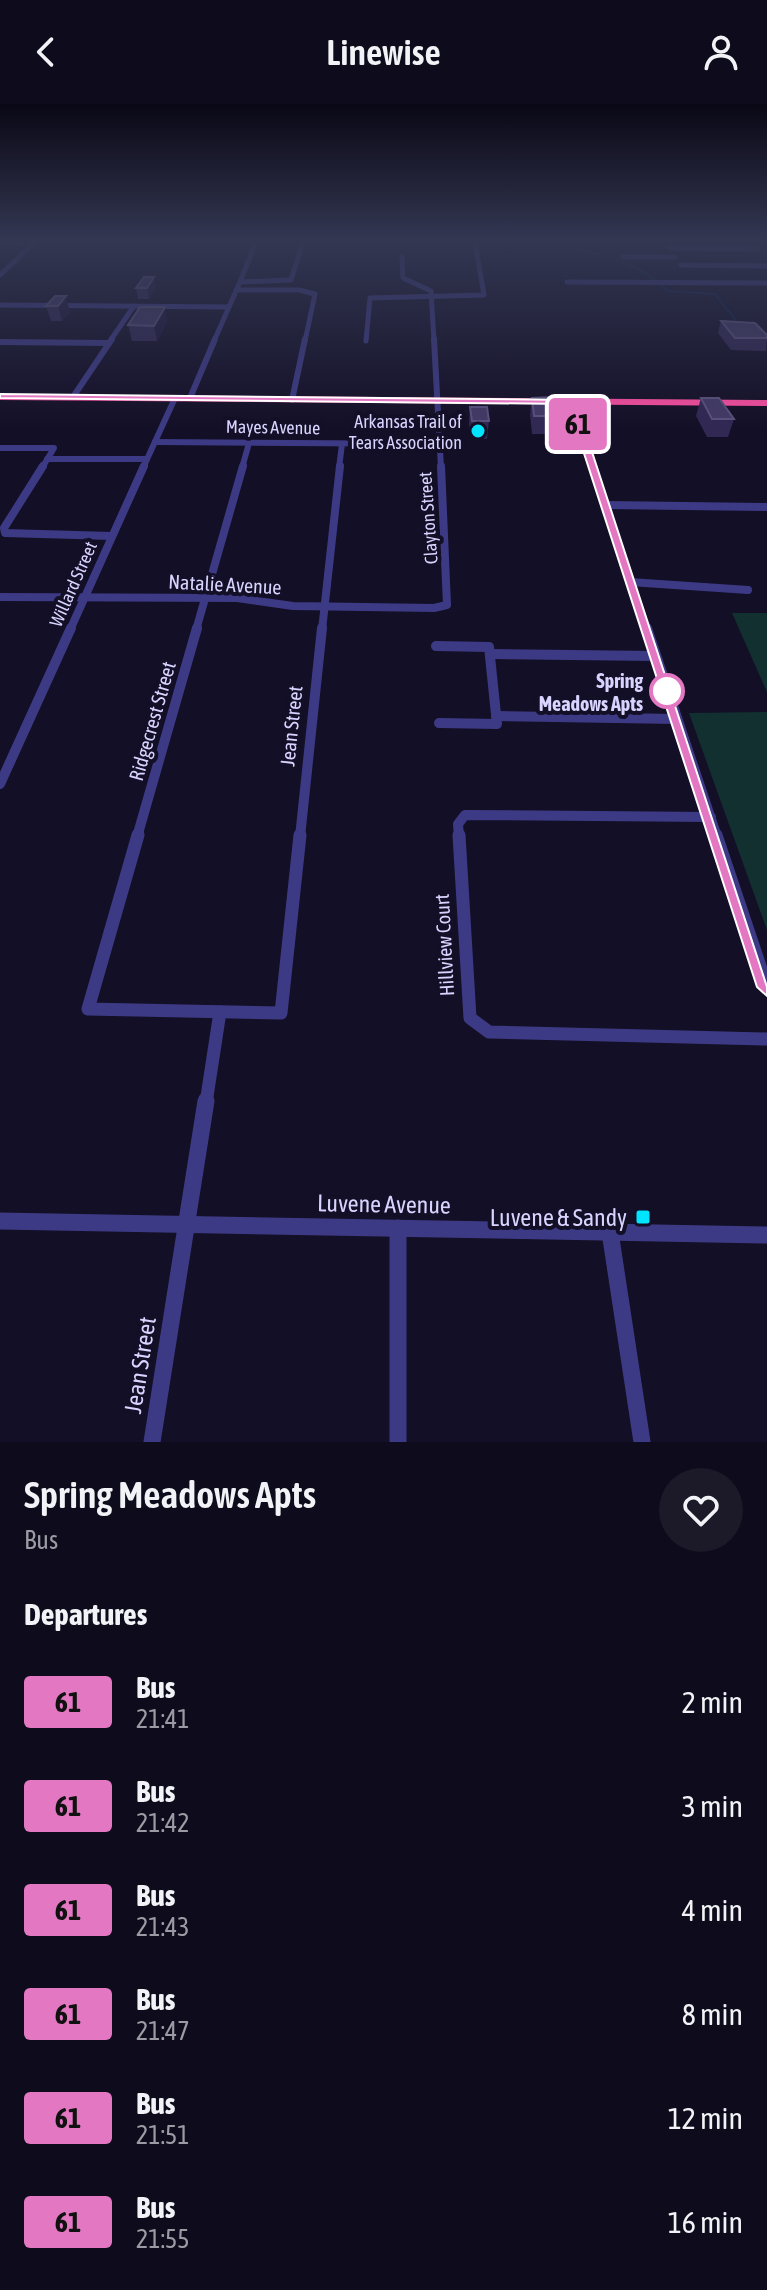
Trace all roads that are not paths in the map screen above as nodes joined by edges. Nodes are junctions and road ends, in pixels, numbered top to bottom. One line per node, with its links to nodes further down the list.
1 (313, 304): 14 (street)
2 (369, 304): 7 (street)
3 (432, 304): 15 (street, Clayton Street)
4 (0, 305): 5 (street)
5 (134, 306): 6 (street); 9 (street)
6 (229, 307): 13 (street)
7 (366, 341)
8 (0, 342): 9 (street)
9 (109, 343): 11 (street)
10 (0, 397): 11 (highway)
11 (73, 397): 12 (highway)
12 (175, 398): 13 (highway); 18 (street, Willard Street)
13 (190, 398): 14 (highway)
14 (292, 400): 15 (highway)
15 (438, 400): 16 (highway); 21 (street, Clayton Street)
16 (571, 402): 17 (highway); 25 (street)
17 (767, 403)
18 (155, 442): 19 (street, Mayes Avenue); 24 (street, Willard Street)
19 (249, 443): 20 (street, Mayes Avenue); 32 (street, Ridgecrest Street)
20 (342, 444): 21 (street, Mayes Avenue); 34 (street, Jean Street)
21 (440, 444): 33 (street, Clayton Street)
22 (0, 448): 23 (street)
23 (47, 459): 24 (street); 27 (street)
24 (147, 459): 27 (street, Willard Street)
25 (605, 505): 26 (street); 28 (street)
26 (767, 507)
27 (112, 536): 31 (street, Willard Street)
28 (630, 582): 29 (street); 37 (street)
29 (748, 590)
30 (0, 597): 31 (street, Natalie Avenue)
31 (85, 598): 32 (street, Natalie Avenue); 41 (street, Willard Street)
32 (206, 598): 34 (street, Natalie Avenue); 44 (street, Ridgecrest Street)
33 (447, 605): 34 (street, Natalie Avenue)
34 (326, 606): 44 (street, Jean Street)
35 (436, 646): 36 (street)
36 (490, 654): 37 (street); 38 (street)
37 (655, 656): 39 (street)
38 (496, 716): 39 (street); 40 (street)
39 (677, 719): 42 (street)
40 (439, 723)
41 (0, 784)
42 (711, 817): 43 (street); 45 (street, Hillview Court)
43 (767, 987)
44 (220, 1012): 47 (street, Jean Street)
45 (767, 1039)
46 (0, 1221): 47 (street, Luvene Avenue)
47 (187, 1224): 48 (street, Luvene Avenue); 51 (street, Jean Street)
48 (398, 1228): 49 (street, Luvene Avenue); 52 (street)
49 (610, 1232): 50 (street, Luvene Avenue); 53 (street)
50 (767, 1235)
51 (152, 1442)
52 (398, 1442)
53 (642, 1442)

